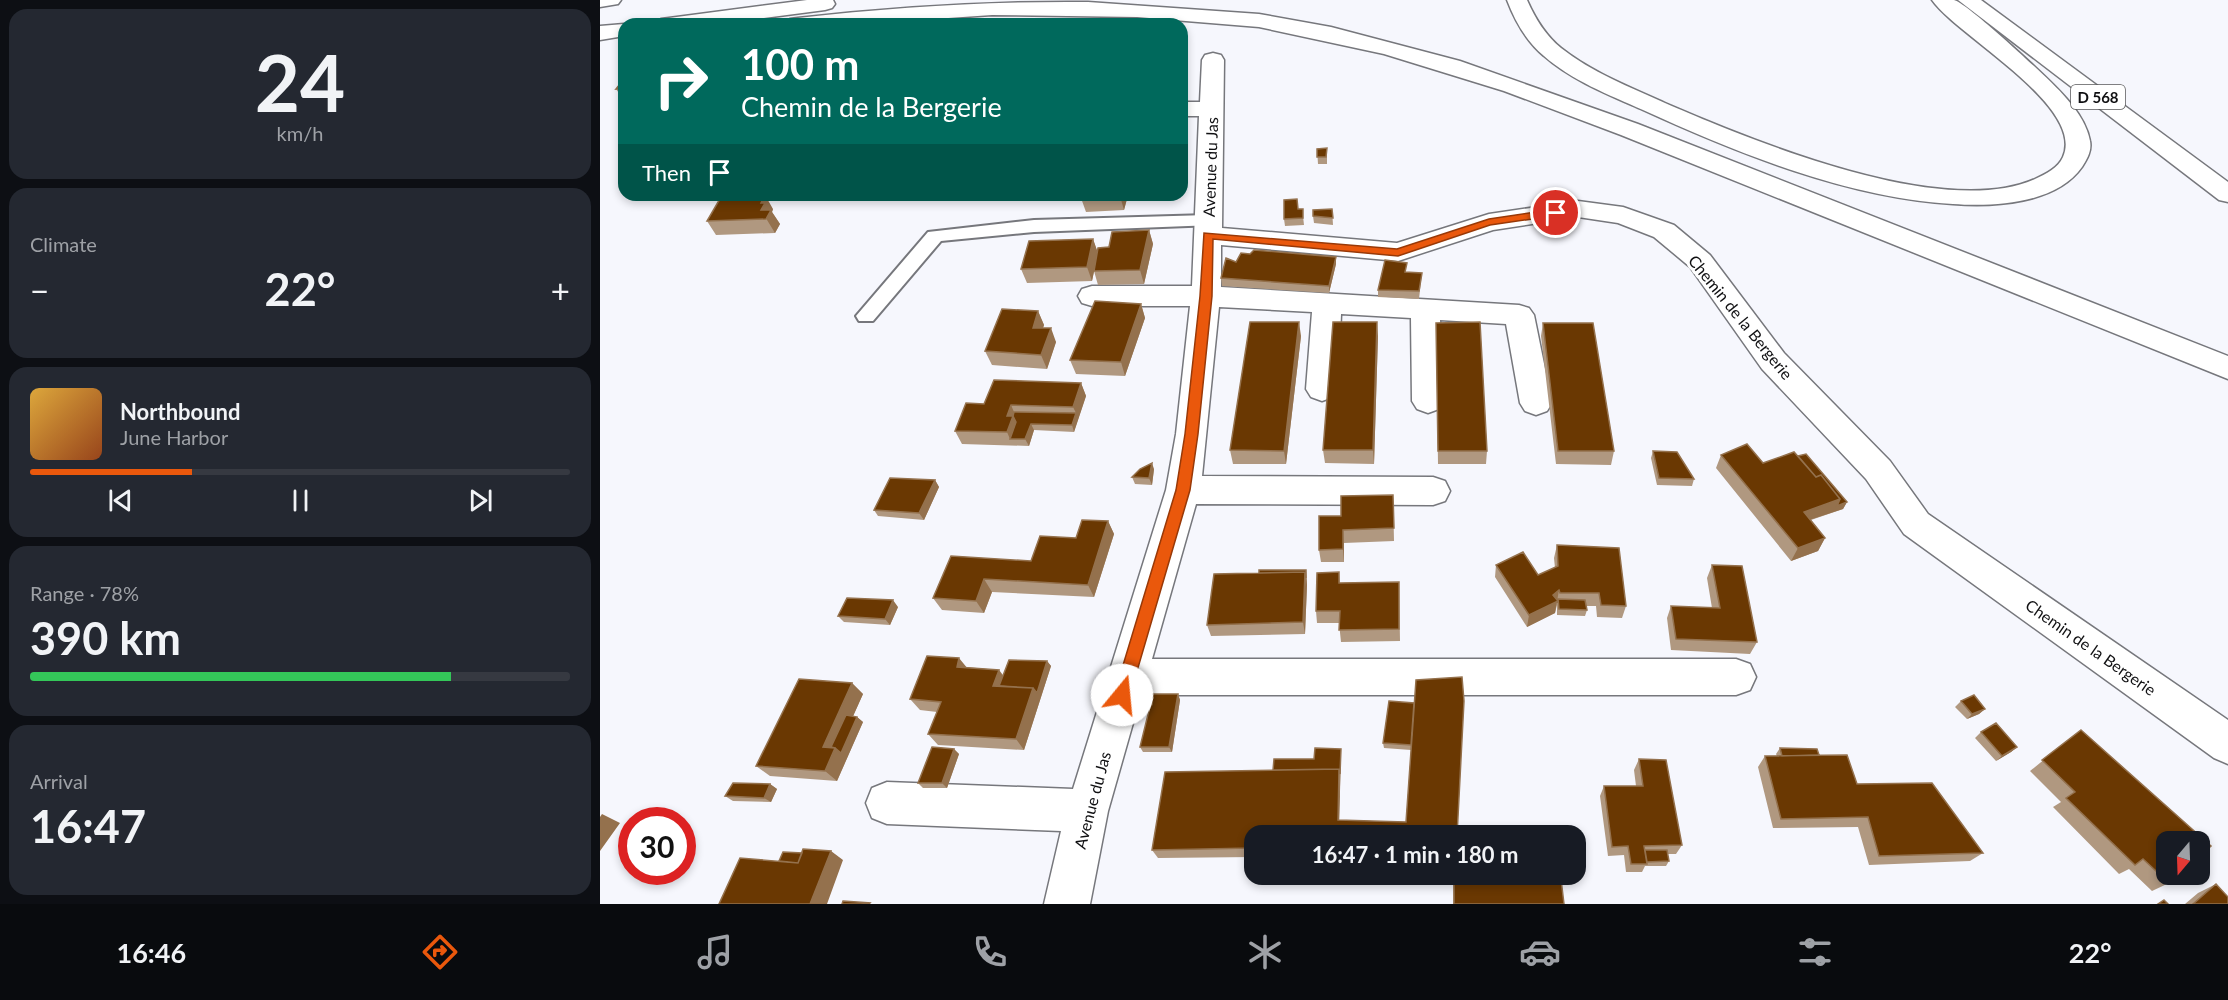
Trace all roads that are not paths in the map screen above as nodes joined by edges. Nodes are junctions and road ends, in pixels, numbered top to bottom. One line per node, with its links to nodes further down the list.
1 (611, 0): 7 (main road)
2 (852, 0): 8 (main road)
3 (1517, 0): 4 (main road)
4 (1942, 0)
5 (1968, 0): 17 (main road, D 568)
6 (1999, 0): 16 (main road, D 568)
7 (600, 1)
8 (715, 18)
9 (864, 18): 24 (main road)
10 (618, 31): 11 (main road)
11 (600, 33)
12 (618, 44): 13 (main road)
13 (600, 46)
14 (1213, 60): 15 (main road, Avenue du Jas)
15 (1197, 109): 18 (main road, Avenue du Jas)
16 (2228, 168)
17 (2228, 194)
18 (1208, 228): 20 (main road, Avenue du Jas); 23 (lane); 32 (main road, Chemin de la Bergerie)
19 (1092, 296): 20 (main road)
20 (1206, 296): 21 (main road); 28 (main road, Avenue du Jas)
21 (1327, 305): 22 (main road); 25 (main road)
22 (1425, 310): 26 (main road); 27 (main road)
23 (866, 316)
24 (2228, 368)
25 (1322, 389)
26 (1428, 401)
27 (1536, 403)
28 (1183, 490): 29 (main road); 30 (main road, Avenue du Jas)
29 (1433, 492)
30 (1128, 676): 31 (main road); 34 (main road, Avenue du Jas)
31 (1736, 677)
32 (2228, 744)
33 (887, 803): 34 (main road)
34 (1087, 811): 35 (main road, Avenue du Jas)
35 (1067, 904)

